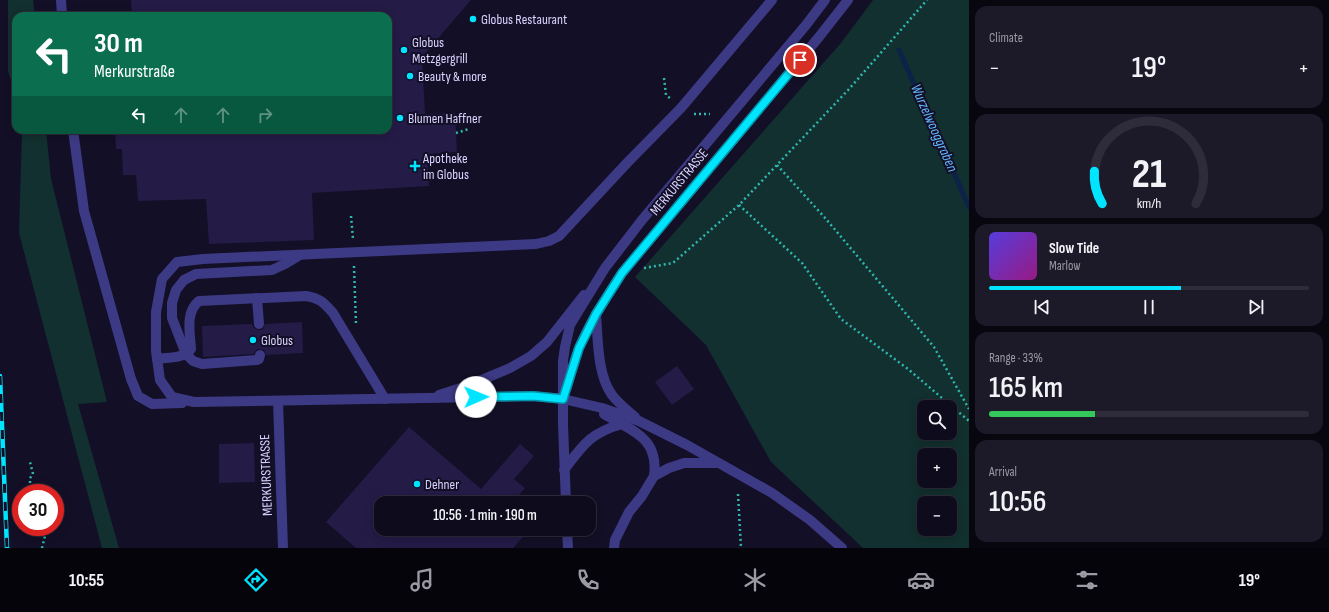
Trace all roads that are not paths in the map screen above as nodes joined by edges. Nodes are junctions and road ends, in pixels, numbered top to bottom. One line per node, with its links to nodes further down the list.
1 (61, 0): 5 (street)
2 (772, 0): 7 (street)
3 (825, 0): 8 (street, MERKURSTRASSE)
4 (848, 0): 10 (street, MERKURSTRASSE)
5 (62, 12)
6 (74, 134): 19 (street)
7 (301, 255): 12 (street); 14 (street)
8 (605, 268): 15 (street, MERKURSTRASSE); 17 (street, MERKURSTRASSE)
9 (257, 298): 11 (street); 12 (street); 16 (street)
10 (596, 314): 17 (street, MERKURSTRASSE); 21 (street)
11 (259, 324)
12 (186, 354): 13 (street); 14 (street)
13 (260, 355)
14 (158, 359): 19 (street)
15 (430, 398): 16 (street, MERKURSTRASSE); 17 (street, MERKURSTRASSE)
16 (385, 399): 18 (street, MERKURSTRASSE)
17 (563, 399): 20 (street); 24 (street, MERKURSTRASSE)
18 (278, 401): 19 (street, MERKURSTRASSE); 28 (street, MERKURSTRASSE)
19 (194, 402)
20 (591, 405): 21 (street); 22 (street)
21 (639, 421): 23 (street)
22 (622, 424): 24 (street); 25 (street)
23 (721, 463): 25 (street); 31 (street)
24 (564, 470): 26 (street, MERKURSTRASSE)
25 (654, 476): 30 (street)
26 (566, 496)
27 (568, 536): 29 (street)
28 (282, 548)
29 (568, 548)
30 (614, 548)
31 (842, 548)

